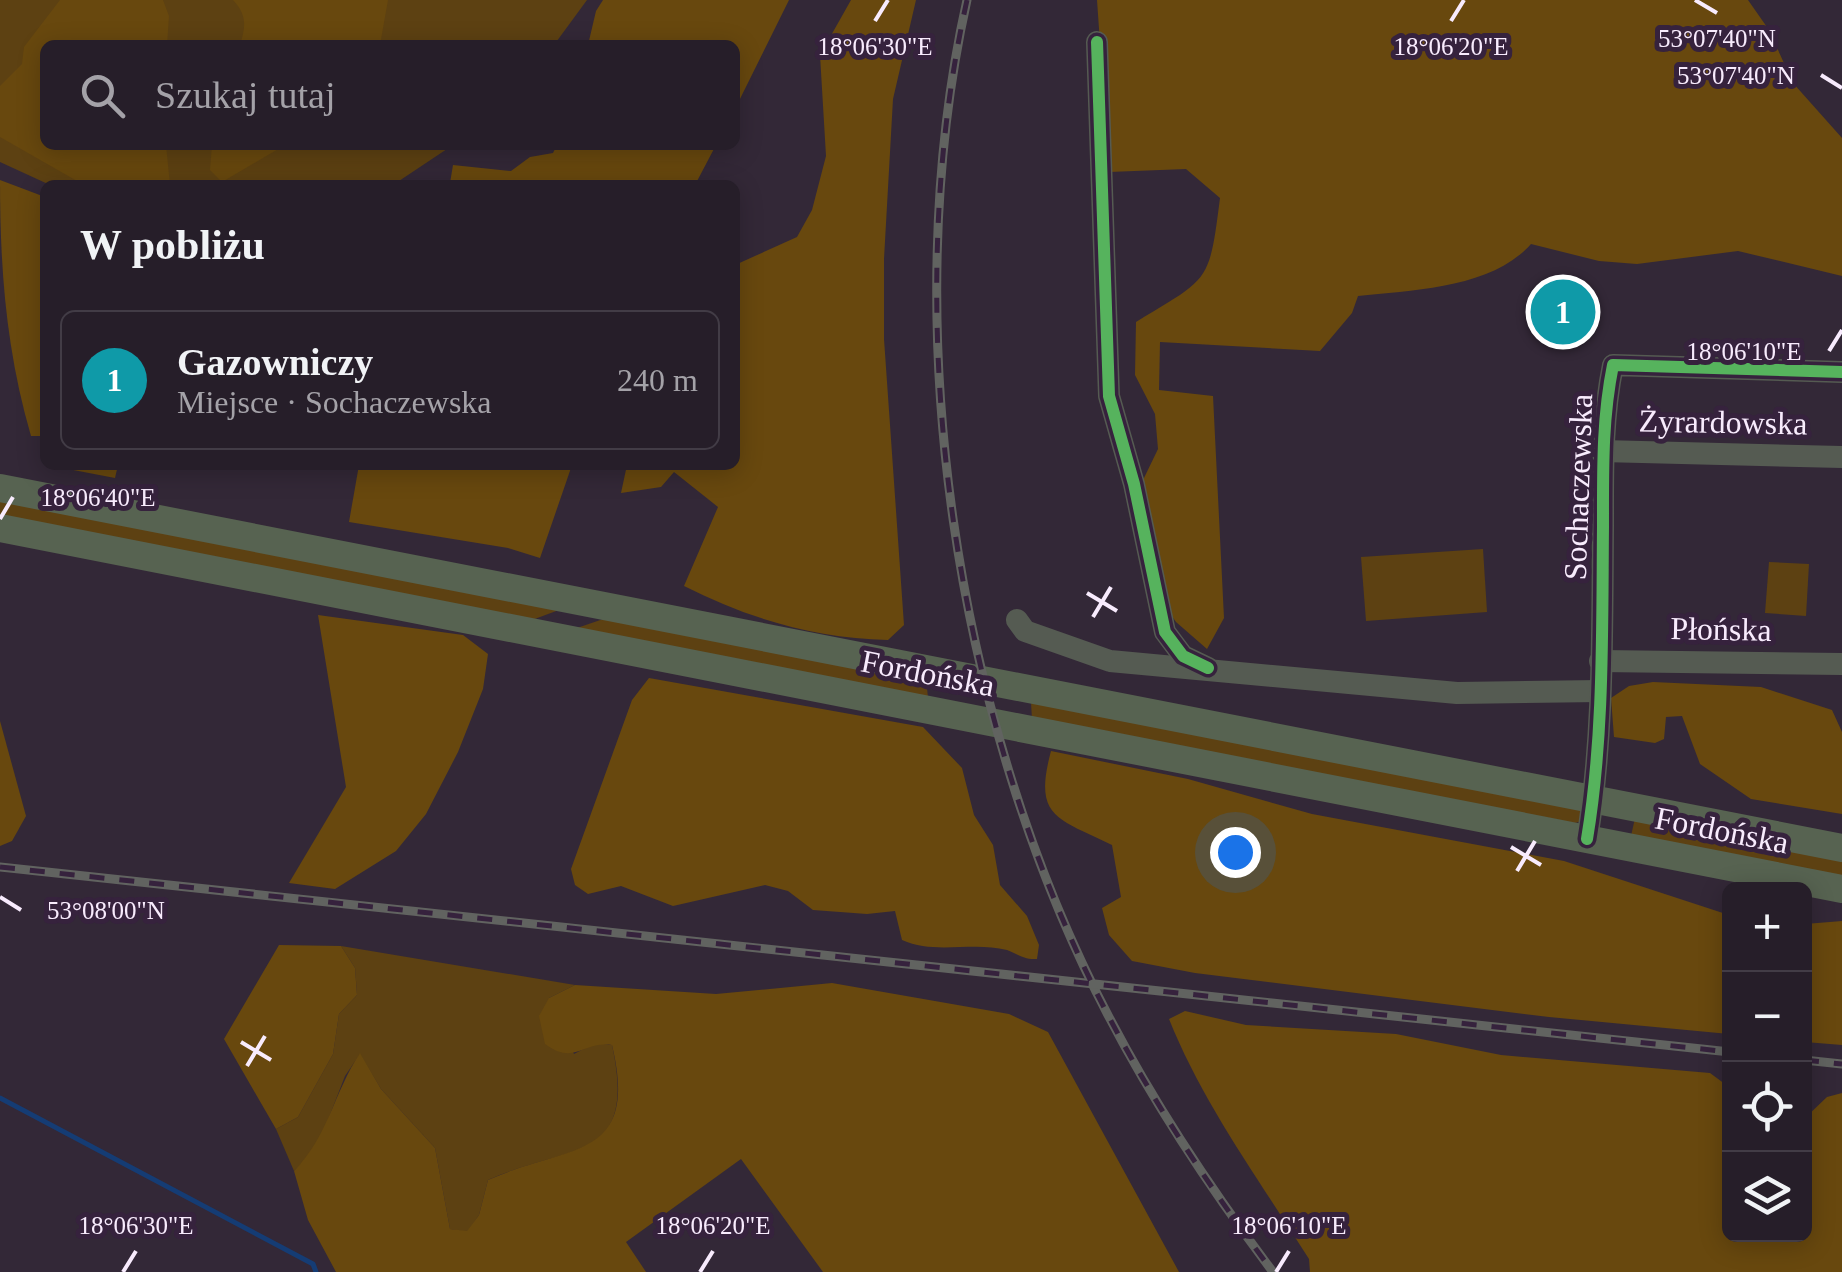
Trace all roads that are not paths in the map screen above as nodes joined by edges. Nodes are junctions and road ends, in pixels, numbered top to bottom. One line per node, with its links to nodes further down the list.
1 (1097, 42): 10 (street)
2 (1842, 372): 3 (street, Sochaczewska)
3 (1602, 451): 4 (street, Żyrardowska); 8 (street, Sochaczewska)
4 (1842, 457)
5 (0, 488): 12 (main road, Fordońska)
6 (0, 528): 13 (main road, Fordońska)
7 (1018, 620): 10 (street)
8 (1600, 661): 9 (street, Płońska); 11 (street, Sochaczewska)
9 (1842, 664)
10 (1208, 668): 11 (street)
11 (1600, 691): 12 (street, Sochaczewska)
12 (1594, 799): 13 (street, Sochaczewska); 14 (main road, Fordońska)
13 (1588, 840): 15 (main road, Fordońska)
14 (1842, 848)
15 (1842, 888)

